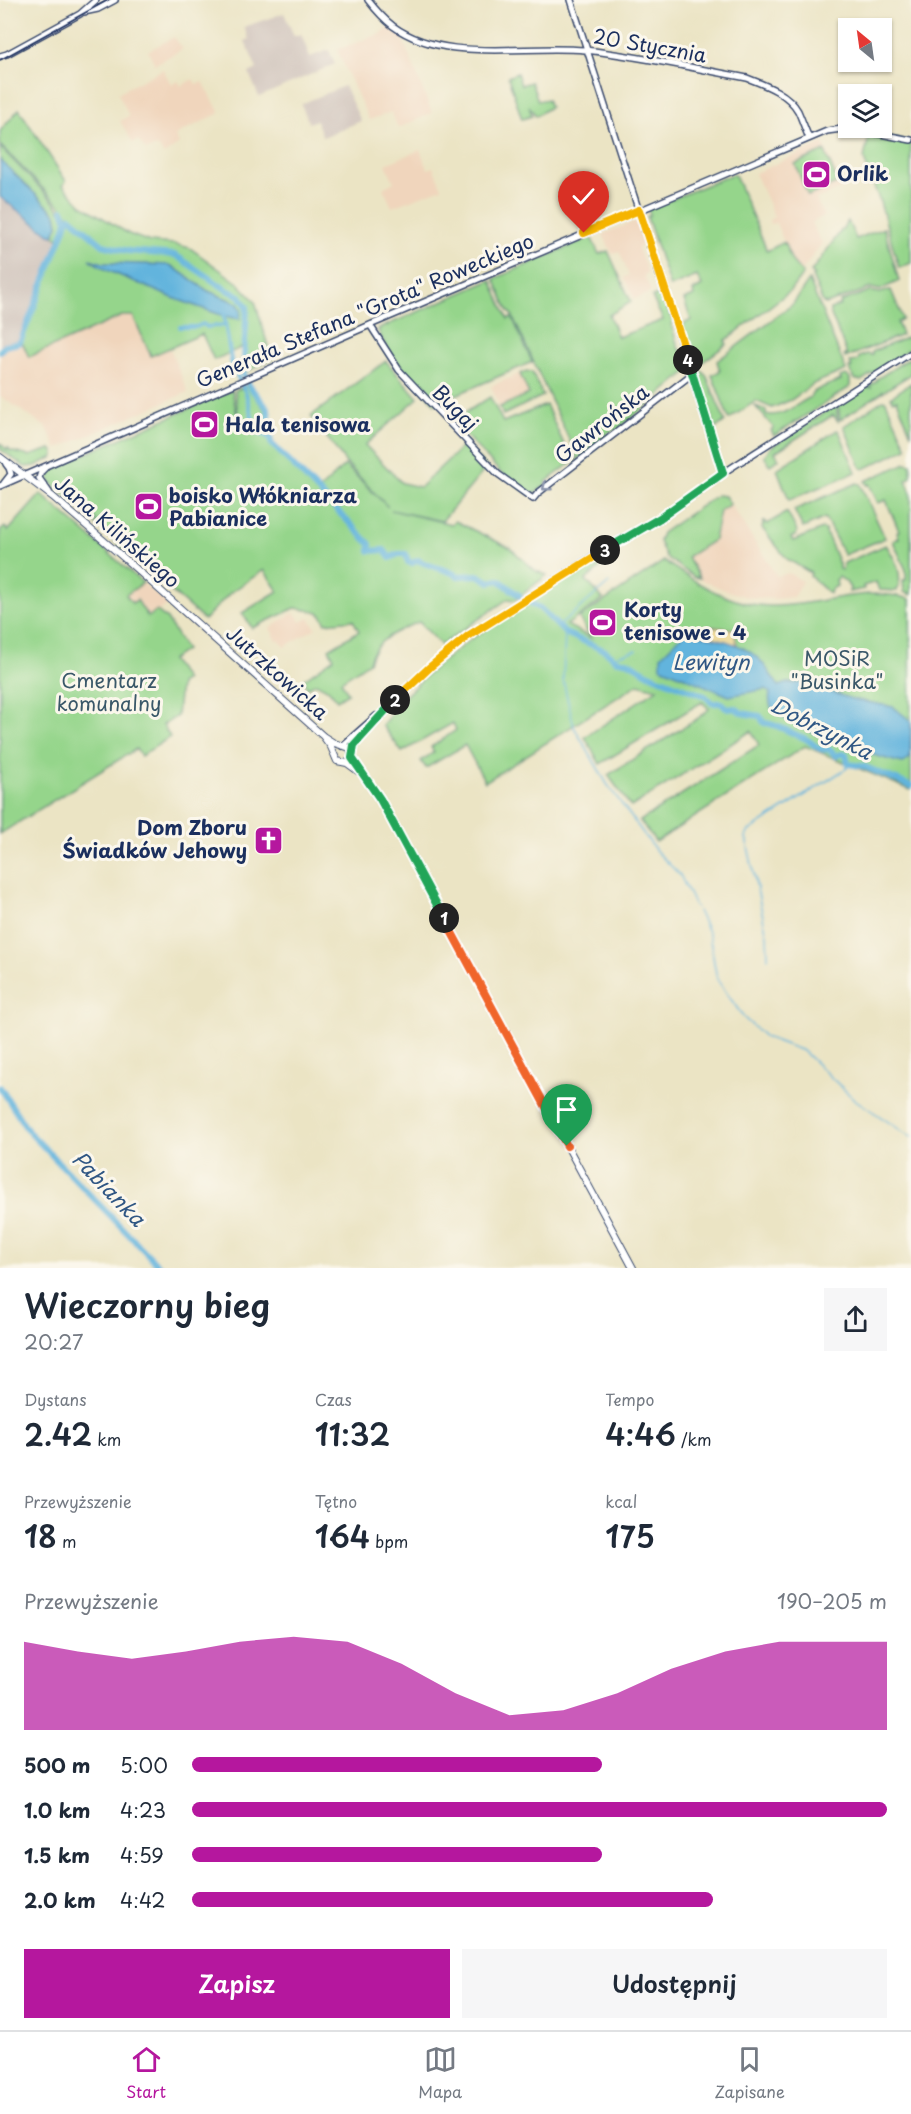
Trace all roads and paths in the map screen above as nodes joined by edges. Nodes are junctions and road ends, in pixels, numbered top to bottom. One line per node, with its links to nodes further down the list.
1 (96, 0): 5 (street)
2 (115, 0): 5 (street)
3 (368, 0): 6 (street, 20 Stycznia)
4 (571, 0): 6 (street)
5 (80, 14): 7 (street)
6 (587, 50): 10 (street, 20 Stycznia); 12 (street)
7 (7, 54): 8 (street); 9 (street)
8 (0, 56)
9 (0, 63)
10 (809, 138): 11 (street); 12 (street, Generała Stefana "Grota" Roweckiego)
11 (911, 140)
12 (639, 210): 13 (street, Generała Stefana "Grota" Roweckiego); 15 (street)
13 (370, 325): 17 (street, Generała Stefana "Grota" Roweckiego); 22 (street, Bugaj)
14 (911, 353): 18 (street)
15 (692, 374): 18 (street); 22 (street, Gawrońska, one-way to 22)
16 (0, 458): 19 (main road, Jana Kilińskiego); 20 (street)
17 (51, 463): 19 (street, Generała Stefana "Grota" Roweckiego); 21 (street)
18 (723, 473): 24 (street)
19 (25, 475): 20 (street, Generała Stefana "Grota" Roweckiego); 21 (main road, Jana Kilińskiego)
20 (0, 485)
21 (53, 496): 23 (main road, Jana Kilińskiego)
22 (533, 500)
23 (210, 635): 25 (main road, Jutrzkowicka)
24 (391, 704): 26 (street); 28 (street)
25 (323, 736): 26 (main road, Jutrzkowicka); 27 (main road, Jutrzkowicka)
26 (342, 746): 27 (main road); 28 (main road)
27 (334, 753): 28 (main road)
28 (350, 758): 29 (main road)
29 (633, 1268)

